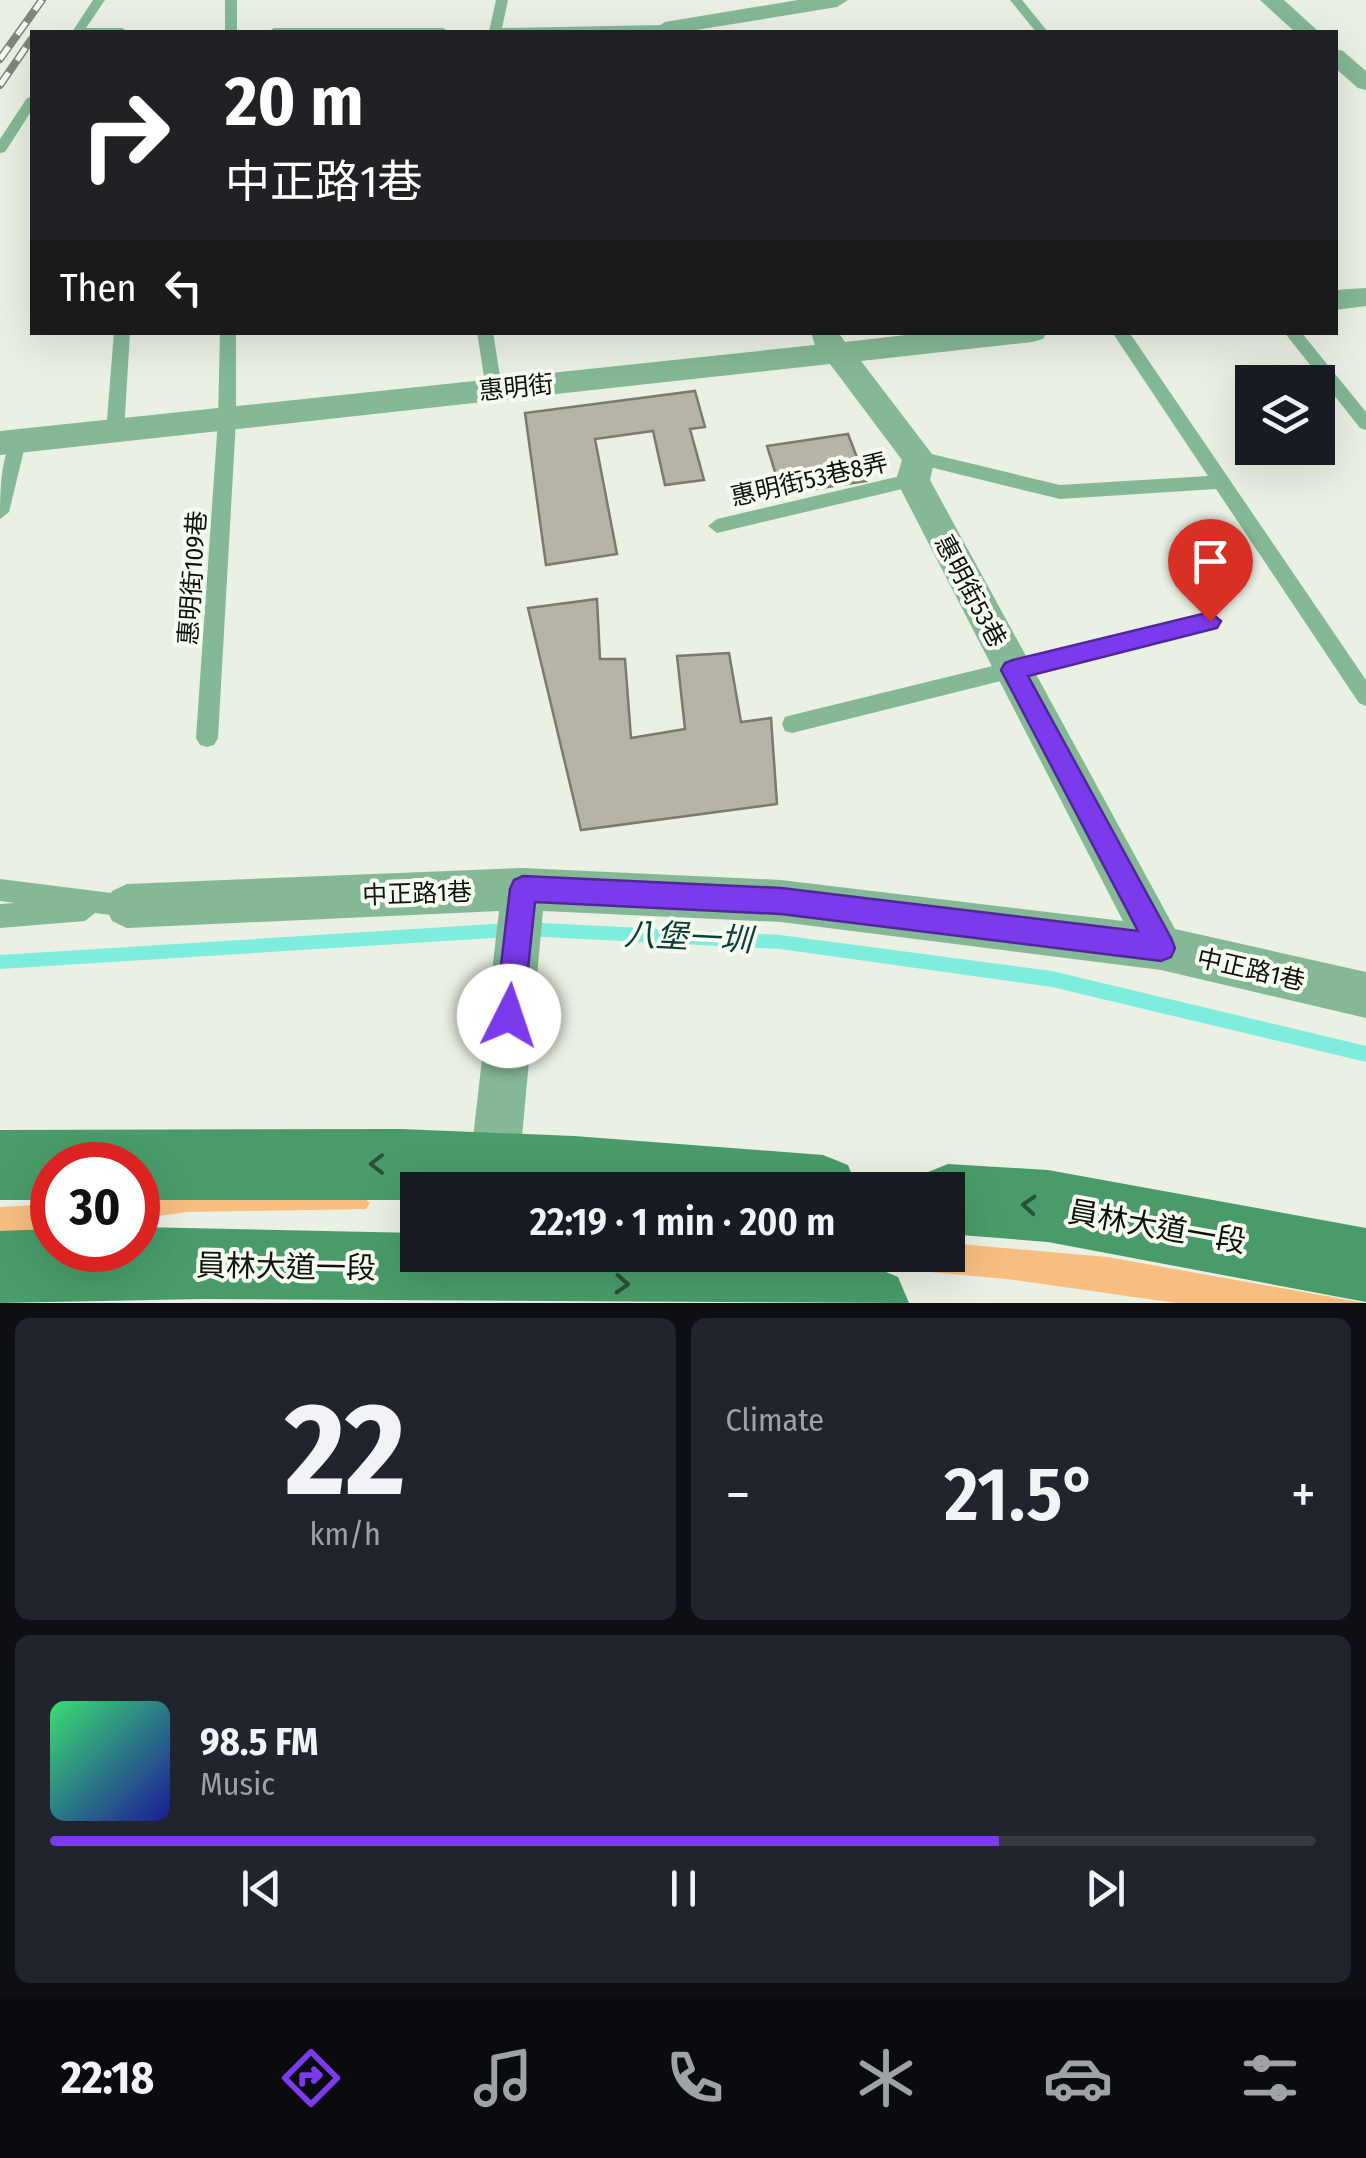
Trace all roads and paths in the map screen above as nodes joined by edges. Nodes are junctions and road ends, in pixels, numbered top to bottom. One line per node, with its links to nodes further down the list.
1 (99, 0): 8 (lane)
2 (232, 0): 9 (lane)
3 (502, 0): 10 (lane)
4 (658, 0): 11 (street)
5 (1016, 0): 13 (lane)
6 (1271, 0): 14 (street)
7 (828, 1): 12 (street)
8 (80, 30)
9 (231, 30)
10 (498, 30)
11 (666, 30)
12 (671, 30)
13 (1040, 30)
14 (1306, 30)
15 (1338, 59): 16 (street)
16 (1366, 83)
17 (30, 104): 18 (lane)
18 (0, 148)
19 (1366, 296): 20 (street)
20 (1338, 300)
21 (122, 335): 31 (lane)
22 (228, 335): 29 (lane, 惠明街109巷)
23 (485, 335): 28 (lane)
24 (971, 335): 27 (street, 惠明街)
25 (1122, 335): 34 (lane)
26 (1294, 335): 30 (lane)
27 (828, 342): 28 (street, 惠明街); 33 (street, 惠明街53巷)
28 (494, 389): 29 (street, 惠明街)
29 (227, 420): 31 (street, 惠明街); 41 (lane, 惠明街109巷)
30 (1366, 424)
31 (115, 432): 32 (street, 惠明街)
32 (8, 442): 35 (lane)
33 (916, 470): 34 (lane); 36 (lane, 惠明街53巷8弄); 38 (street, 惠明街53巷)
34 (1223, 482): 39 (lane)
35 (0, 512)
36 (717, 526)
37 (1210, 621): 38 (lane)
38 (1013, 670): 40 (lane); 46 (street, 惠明街53巷)
39 (1366, 698)
40 (792, 724)
41 (207, 738)
42 (0, 890): 44 (lane)
43 (522, 898): 44 (street, 中正路1巷); 46 (street, 中正路1巷); 50 (street)
44 (126, 906): 45 (lane, 中正路1巷)
45 (0, 916)
46 (1161, 948): 47 (street, 中正路1巷)
47 (1366, 996)
48 (0, 1165): 49 (main road, one-way to 48)
49 (450, 1172)
50 (494, 1172)
51 (965, 1200): 52 (main road, 員林大道一段, one-way to 51)
52 (1366, 1265)
53 (0, 1268): 54 (main road, 員林大道一段)
54 (481, 1277): 55 (main road, 員林大道一段, one-way to 55)
55 (872, 1303)

